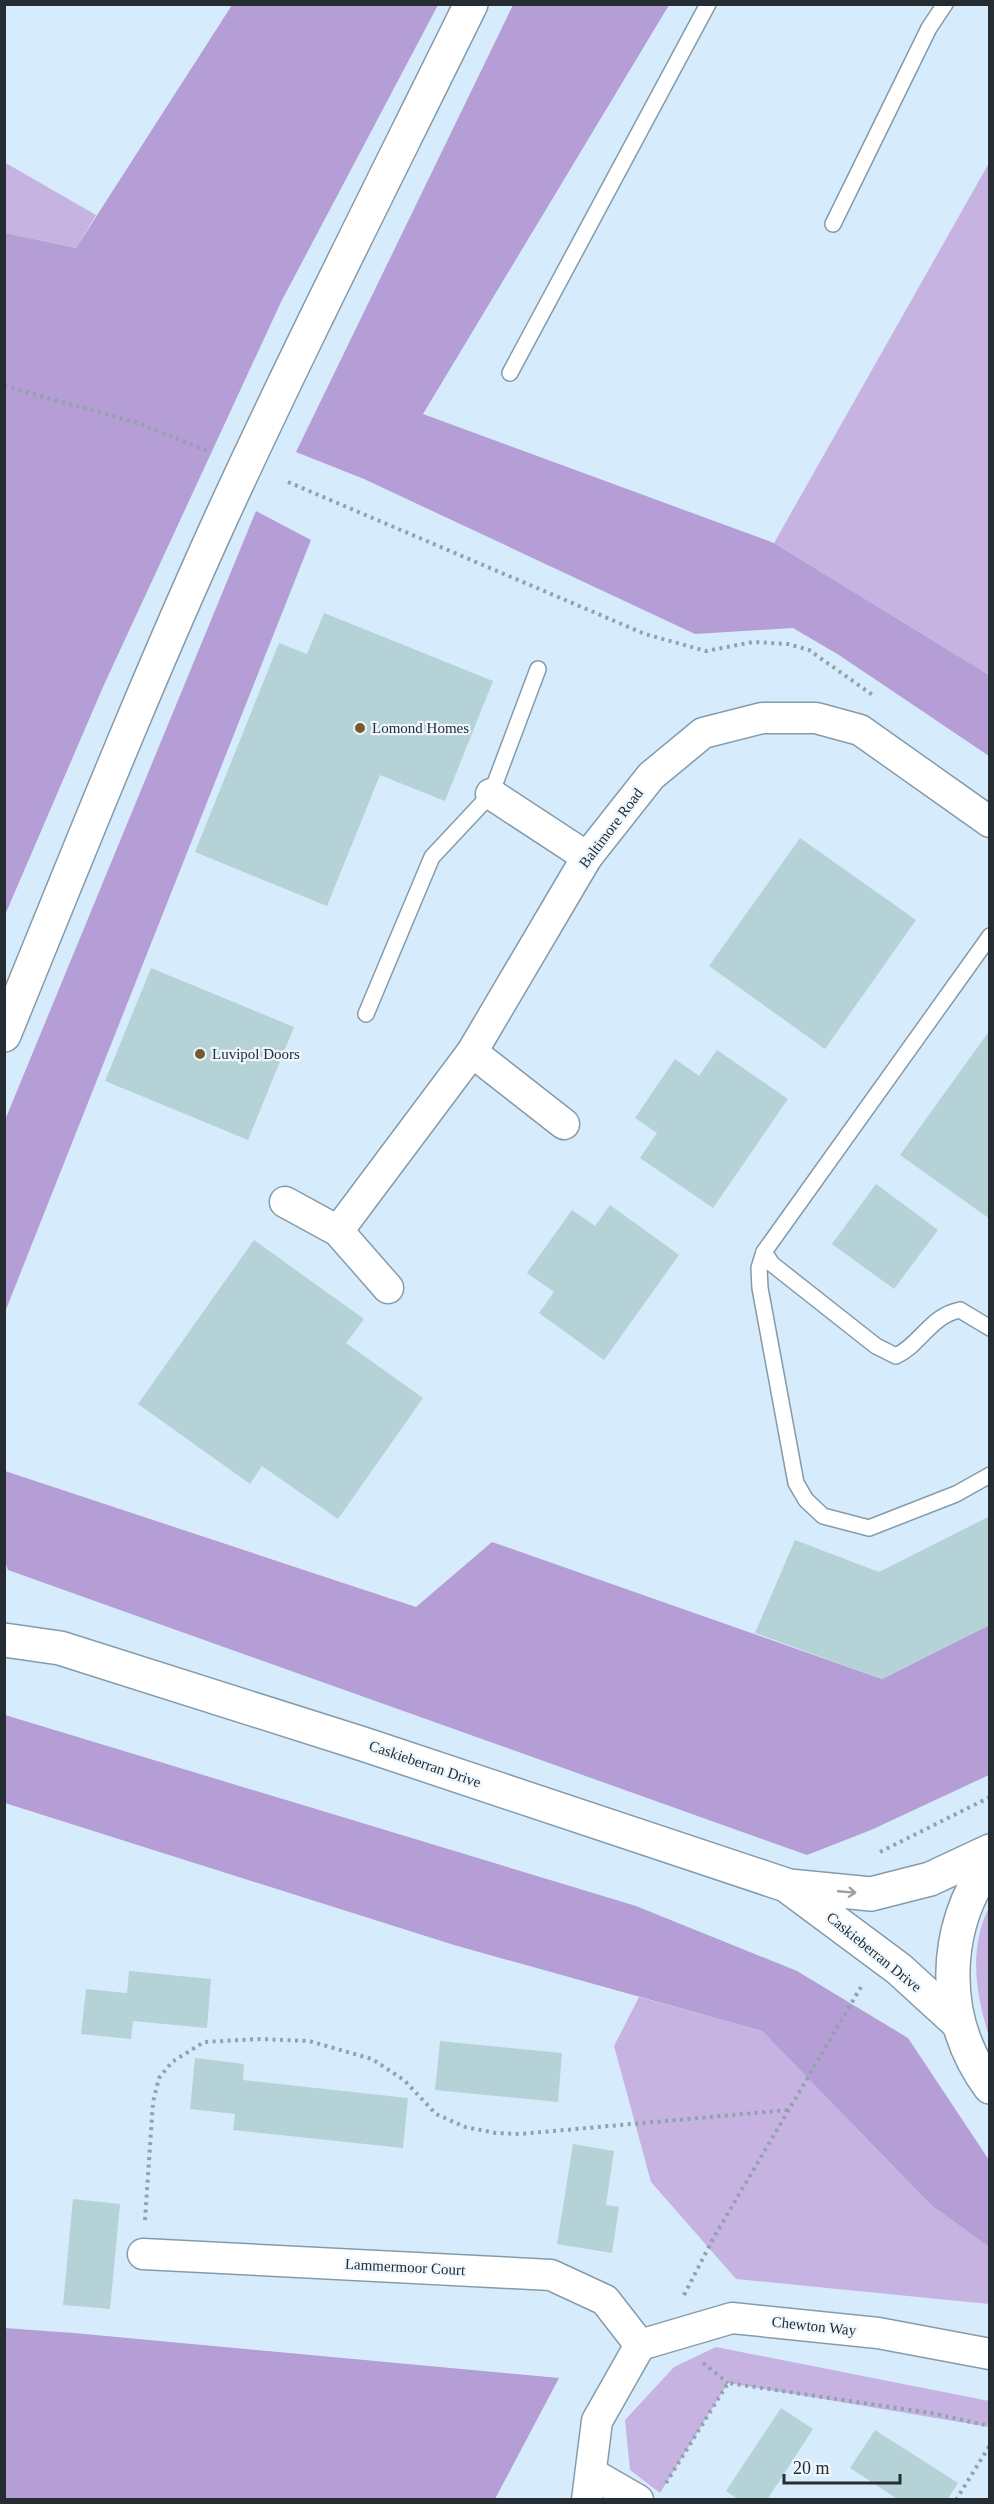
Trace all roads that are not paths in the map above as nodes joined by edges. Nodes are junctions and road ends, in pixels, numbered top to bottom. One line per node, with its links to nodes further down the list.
1 (471, 4): 12 (street)
2 (708, 4): 5 (lane)
3 (945, 4): 4 (lane)
4 (833, 224)
5 (510, 374)
6 (538, 669): 7 (lane)
7 (491, 794): 9 (street); 11 (lane)
8 (990, 822): 9 (street, Baltimore Road)
9 (586, 857): 13 (street, Baltimore Road)
10 (990, 936): 17 (lane)
11 (366, 1014)
12 (4, 1035)
13 (472, 1052): 14 (street); 16 (street, Baltimore Road)
14 (564, 1124)
15 (285, 1202): 16 (street)
16 (338, 1231): 18 (street)
17 (764, 1252): 19 (lane); 20 (lane)
18 (388, 1288)
19 (990, 1328)
20 (990, 1476)
21 (4, 1617): 23 (street)
22 (4, 1640): 23 (street)
23 (60, 1648): 26 (street, Caskieberran Drive)
24 (990, 1851): 26 (street, Caskieberran Drive, one-way to 24)
25 (990, 1862): 27 (street)
26 (789, 1886): 27 (street, Caskieberran Drive)
27 (957, 2022): 28 (street)
28 (990, 2087)
29 (143, 2254): 30 (street, Lammermoor Court)
30 (640, 2345): 31 (street, Chewton Way); 32 (street)
31 (990, 2354)
32 (590, 2487): 33 (street)
33 (649, 2496)

